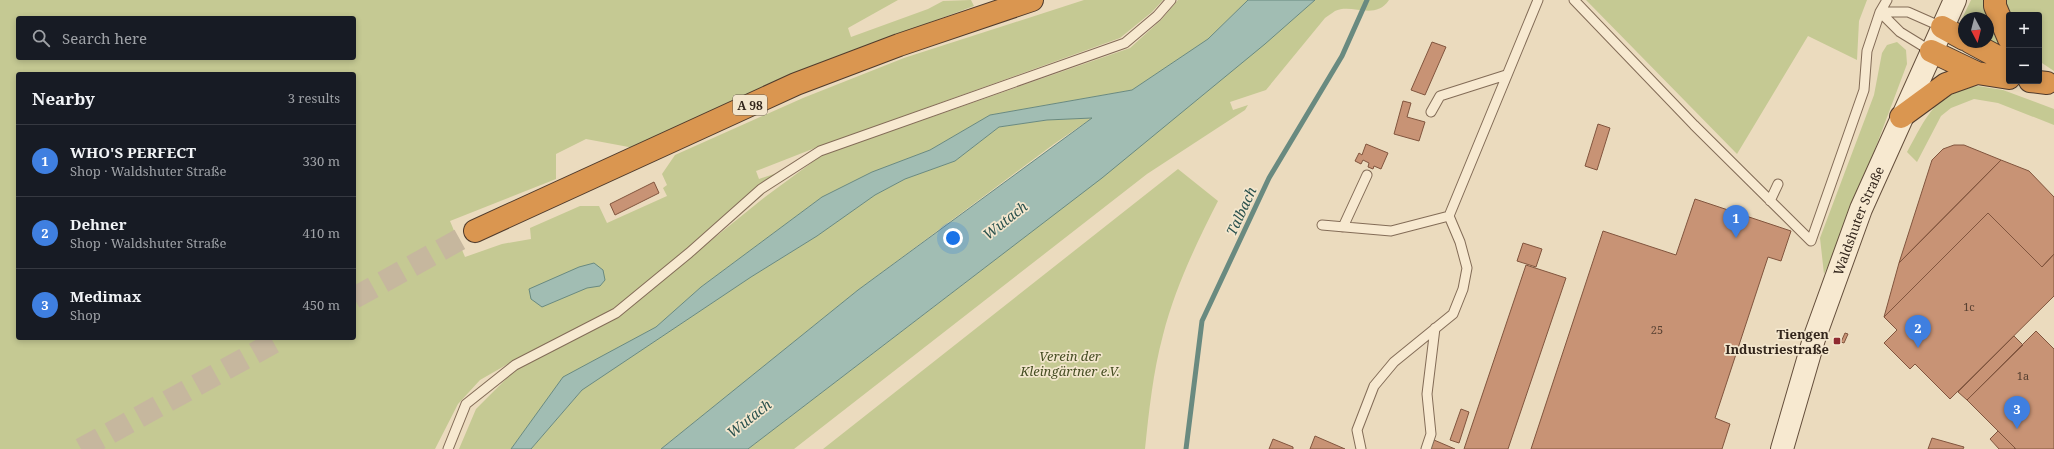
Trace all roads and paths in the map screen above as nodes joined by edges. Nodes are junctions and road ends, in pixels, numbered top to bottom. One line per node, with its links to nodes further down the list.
1 (1032, 0): 26 (highway, A 98)
2 (1170, 0): 28 (lane)
3 (1538, 0): 16 (lane)
4 (1574, 0): 22 (lane)
5 (1887, 0): 8 (lane)
6 (1955, 0): 9 (main road, Waldshuter Straße)
7 (1995, 0): 10 (highway)
8 (1880, 12): 9 (lane); 13 (lane); 22 (lane)
9 (1942, 27): 11 (highway); 13 (main road, Waldshuter Straße)
10 (2006, 32)
11 (1958, 36)
12 (1981, 48): 14 (highway)
13 (1931, 51): 15 (highway); 19 (main road, Waldshuter Straße)
14 (2006, 61)
15 (1977, 73): 17 (highway); 19 (highway)
16 (1506, 75): 18 (lane); 23 (lane)
17 (2006, 78)
18 (1431, 112)
19 (1901, 118): 31 (main road, Waldshuter Straße)
20 (1367, 175): 25 (lane)
21 (1778, 184): 22 (lane)
22 (1770, 201)
23 (1449, 216): 25 (lane); 27 (lane)
24 (1322, 225): 25 (lane)
25 (1343, 226)
26 (475, 231)
27 (1435, 328): 29 (lane); 30 (lane)
28 (448, 449)
29 (1361, 449)
30 (1426, 449)
31 (1782, 449)

